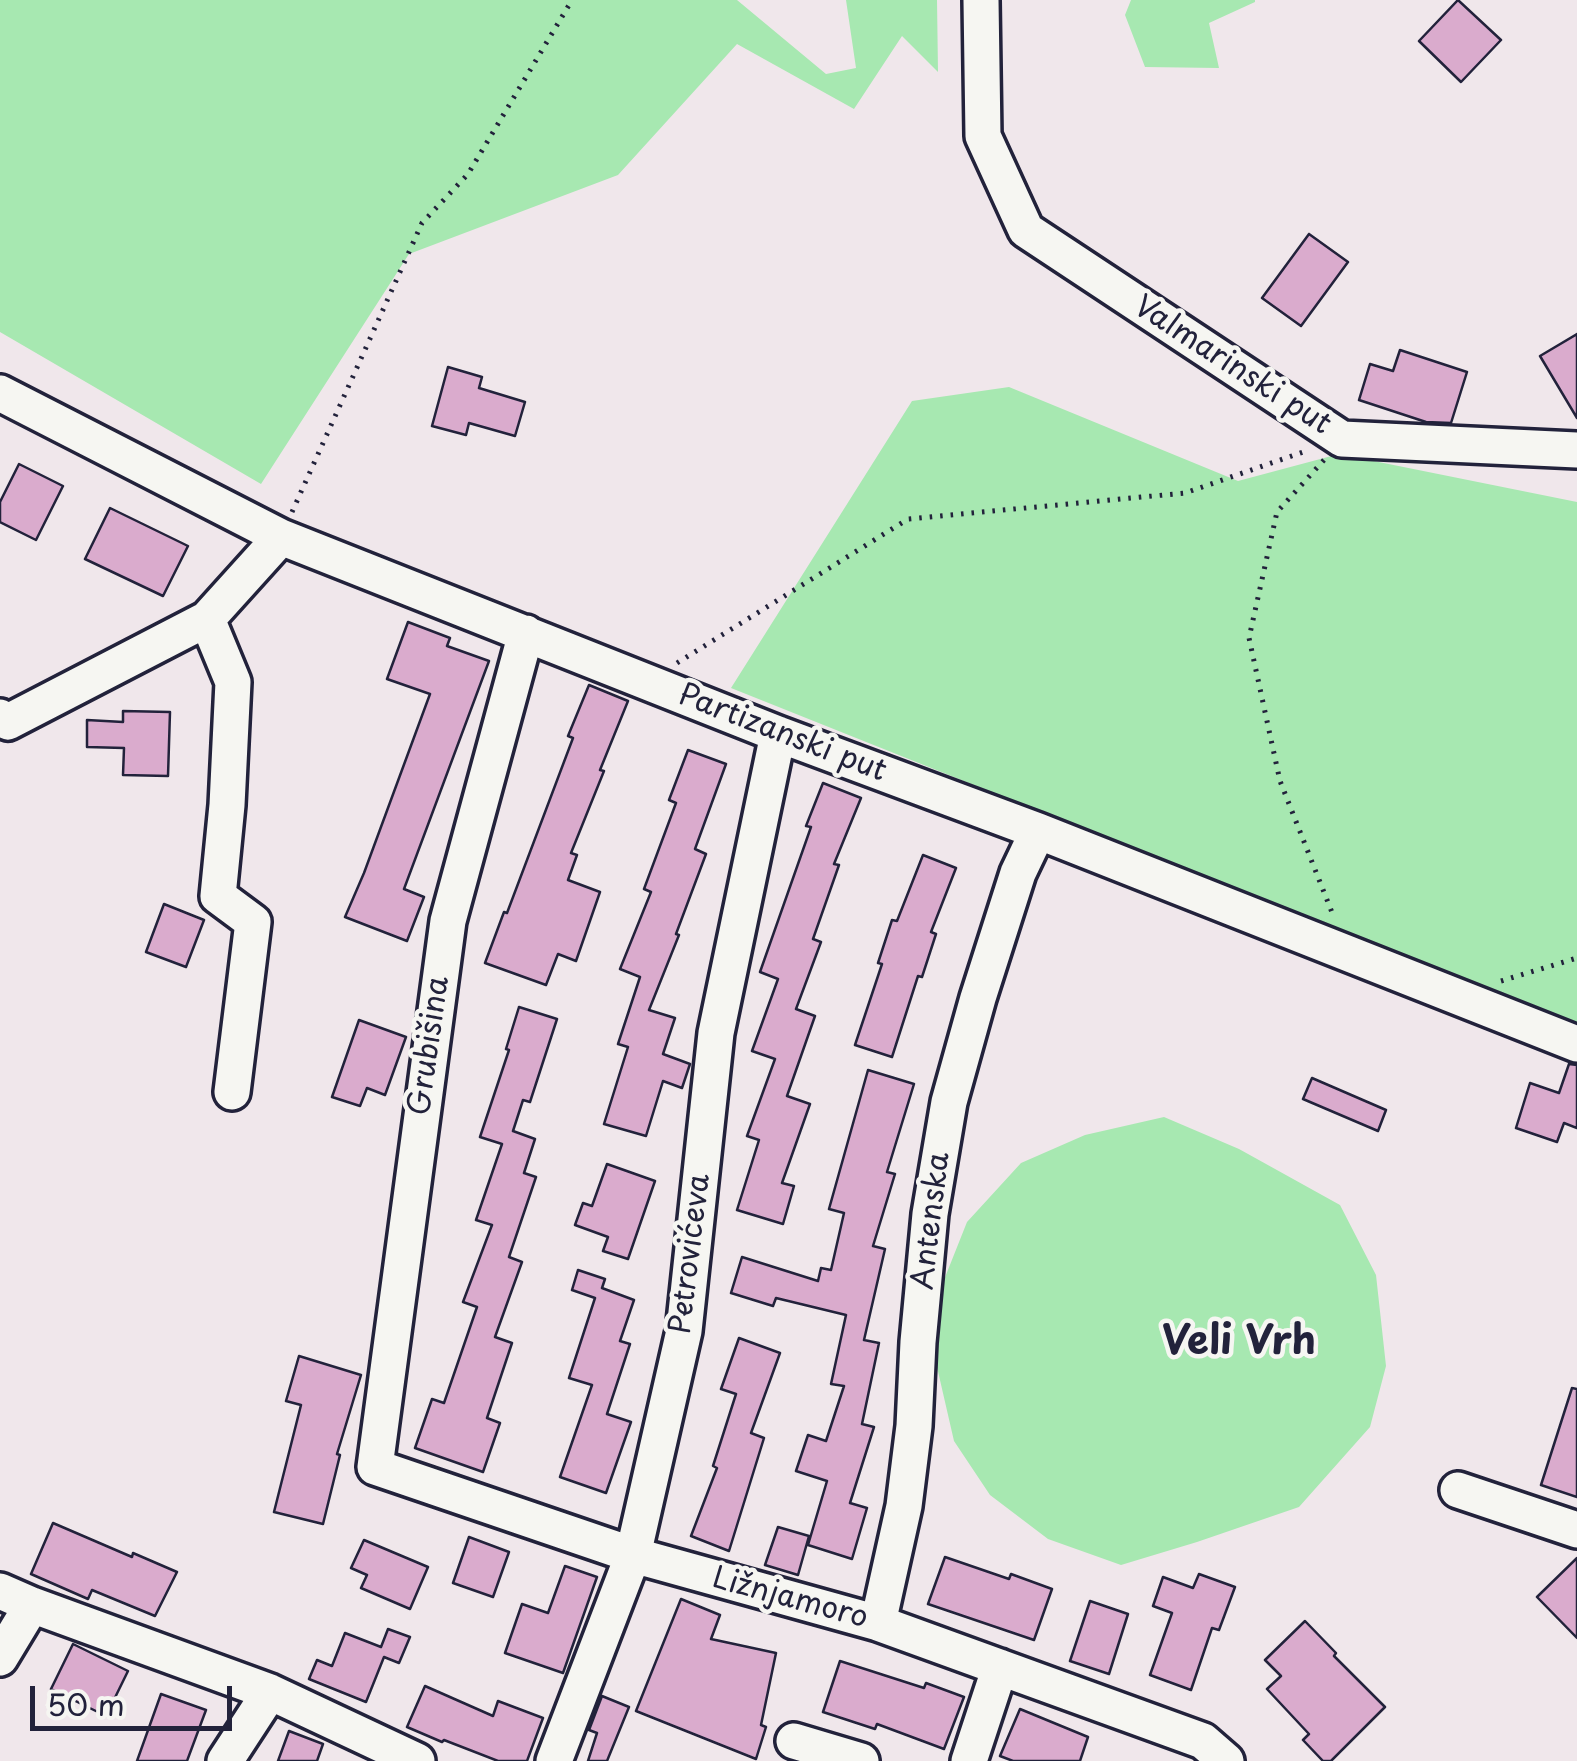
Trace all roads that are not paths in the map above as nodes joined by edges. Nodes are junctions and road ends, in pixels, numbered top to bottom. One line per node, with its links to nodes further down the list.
1 (982, 0): 3 (street, Valmarinski put)
2 (0, 394): 4 (street, Partizanski put)
3 (1577, 450)
4 (280, 537): 5 (street); 6 (street, Partizanski put)
5 (208, 620): 7 (street); 11 (street)
6 (526, 633): 8 (street, Partizanski put); 12 (street, Grubišina)
7 (3, 723)
8 (778, 734): 9 (street, Partizanski put); 15 (street, Petrovićeva)
9 (1038, 832): 10 (street, Partizanski put); 17 (street, Antenska)
10 (1577, 1044)
11 (232, 1092)
12 (375, 1466): 15 (street, Ližnjamoro)
13 (1458, 1490): 14 (street)
14 (1577, 1530)
15 (634, 1555): 17 (street, Ližnjamoro); 25 (street, Petrovićeva)
16 (16, 1599): 18 (street); 20 (street)
17 (878, 1623): 19 (street, Ližnjamoro)
18 (0, 1658)
19 (1000, 1668): 22 (street, Ližnjamoro); 27 (street)
20 (270, 1692): 23 (street); 24 (street)
21 (794, 1741): 26 (street)
22 (1208, 1754)
23 (225, 1761)
24 (417, 1761)
25 (554, 1761)
26 (861, 1761)
27 (969, 1761)

